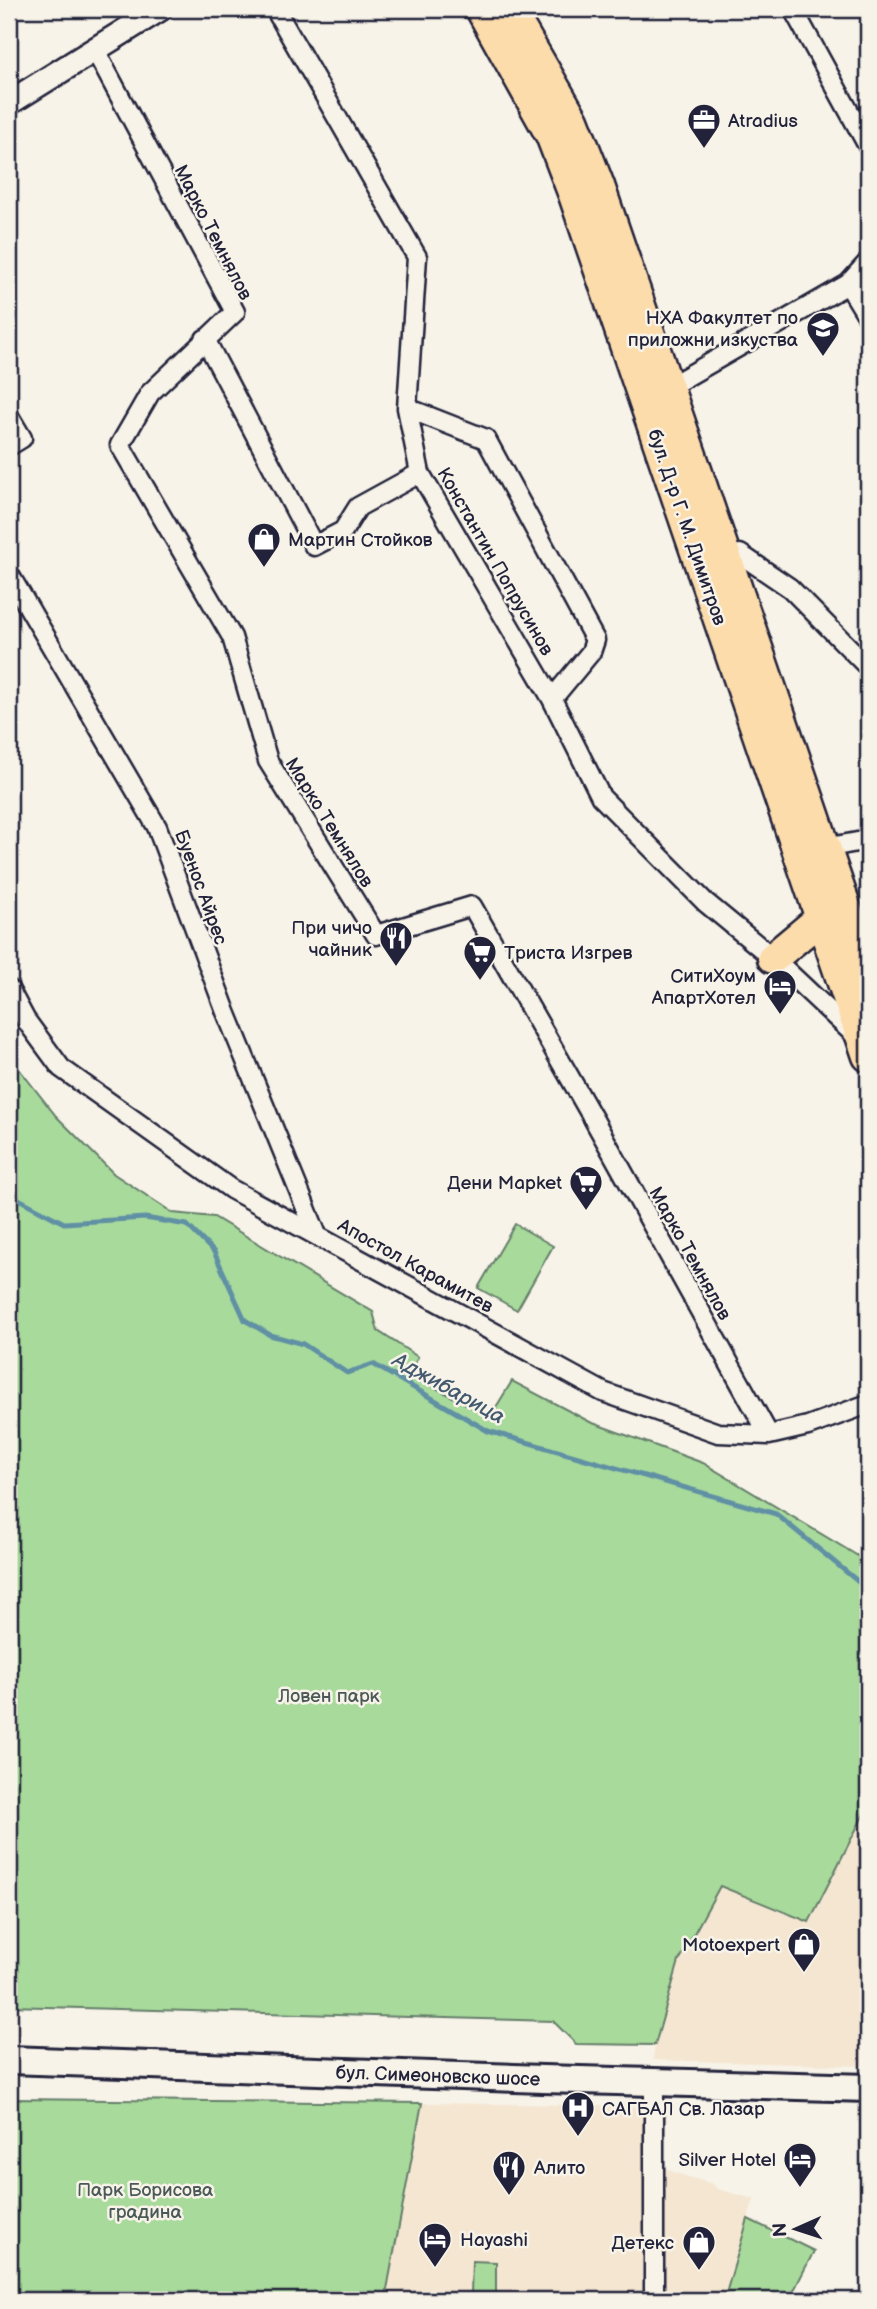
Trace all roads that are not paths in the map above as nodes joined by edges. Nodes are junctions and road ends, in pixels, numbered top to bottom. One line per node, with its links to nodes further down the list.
1 (275, 9): 14 (street, Константин Попрусинов)
2 (481, 9): 24 (main road, бул. Д-р Г. М. Димитров)
3 (509, 9): 13 (main road, бул. Д-р Г. М. Димитров)
4 (793, 9): 8 (street)
5 (152, 11): 6 (street)
6 (95, 50): 7 (street); 12 (street, Марко Темнялов)
7 (9, 103)
8 (868, 146)
9 (868, 262): 10 (street)
10 (848, 284): 11 (street); 13 (street)
11 (868, 317)
12 (205, 339): 17 (street); 31 (street, Марко Темнялов)
13 (667, 388): 18 (main road, бул. Д-р Г. М. Димитров)
14 (407, 408): 17 (street, Константин Попрусинов); 21 (street)
15 (9, 416): 16 (street)
16 (9, 446)
17 (420, 473): 21 (street, Константин Попрусинов)
18 (726, 559): 20 (street); 23 (main road, бул. Д-р Г. М. Димитров)
19 (9, 574): 29 (street, Буенос Айрес)
20 (868, 667)
21 (552, 699): 25 (street, Константин Попрусинов)
22 (868, 840): 23 (street)
23 (825, 848): 26 (main road, бул. Д-р Г. М. Димитров)
24 (821, 918): 25 (main road); 28 (main road, бул. Д-р Г. М. Димитров)
25 (773, 958): 28 (street, Константин Попрусинов)
26 (868, 974)
27 (9, 989): 29 (street, Апостол Карамитев)
28 (866, 1050)
29 (317, 1235): 31 (street, Апостол Карамитев)
30 (868, 1404): 31 (street, Апостол Карамитев)
31 (769, 1434)
32 (9, 2060): 33 (main road, бул. Симеоновско шосе)
33 (654, 2081): 34 (main road, бул. Симеоновско шосе); 35 (street)
34 (868, 2088)
35 (654, 2300)

